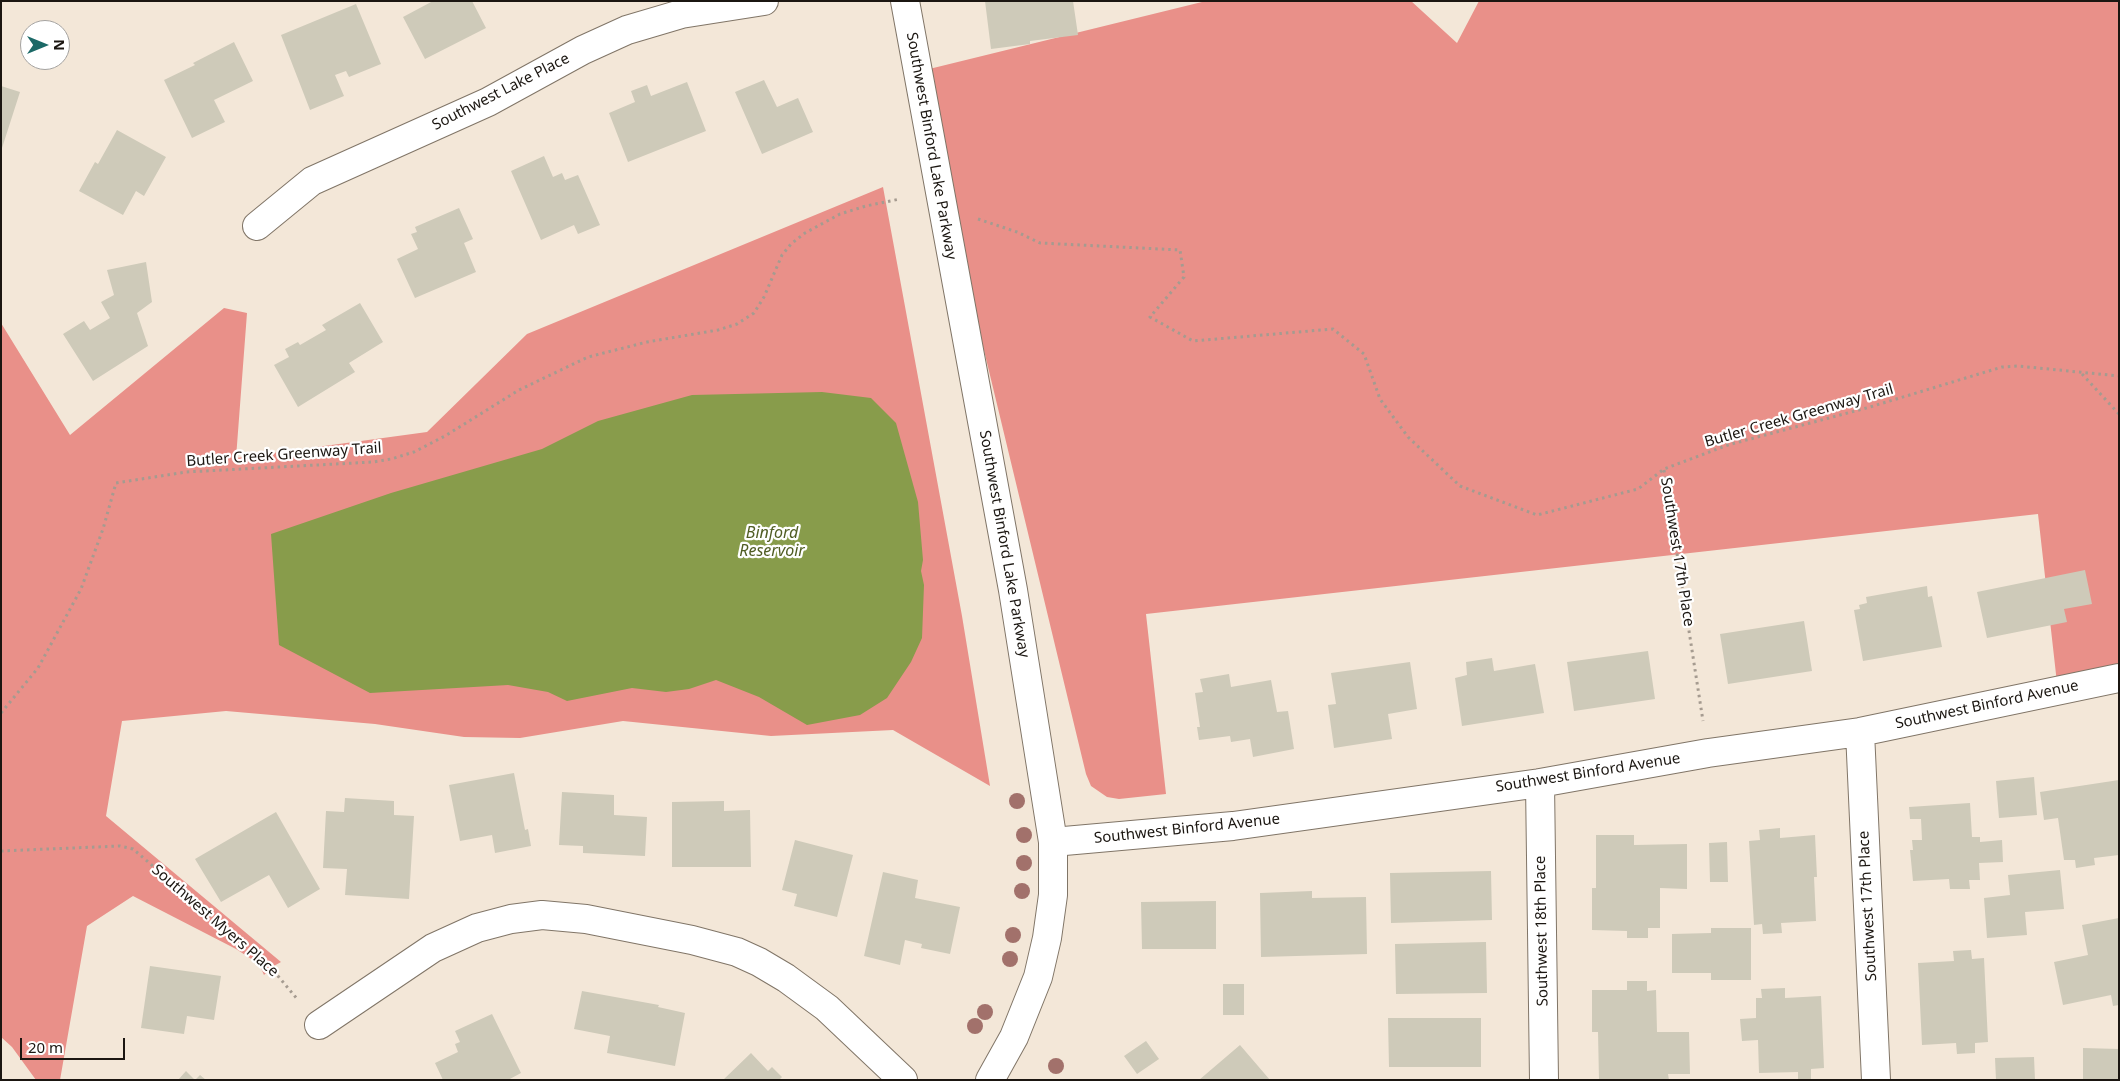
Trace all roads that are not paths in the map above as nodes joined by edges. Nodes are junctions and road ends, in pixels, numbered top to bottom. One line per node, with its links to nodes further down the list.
1 (764, 1): 3 (street, Southwest Lake Place)
2 (905, 1): 7 (street, Southwest Binford Lake Parkway)
3 (257, 226)
4 (2119, 678): 5 (street, Southwest Binford Avenue)
5 (1860, 732): 6 (street, Southwest Binford Avenue); 12 (street, Southwest 17th Place)
6 (1540, 783): 7 (street, Southwest Binford Avenue); 11 (street, Southwest 18th Place)
7 (1053, 842): 10 (street, Southwest Binford Lake Parkway)
8 (319, 1025): 9 (street)
9 (903, 1080)
10 (990, 1080)
11 (1544, 1080)
12 (1876, 1080)

